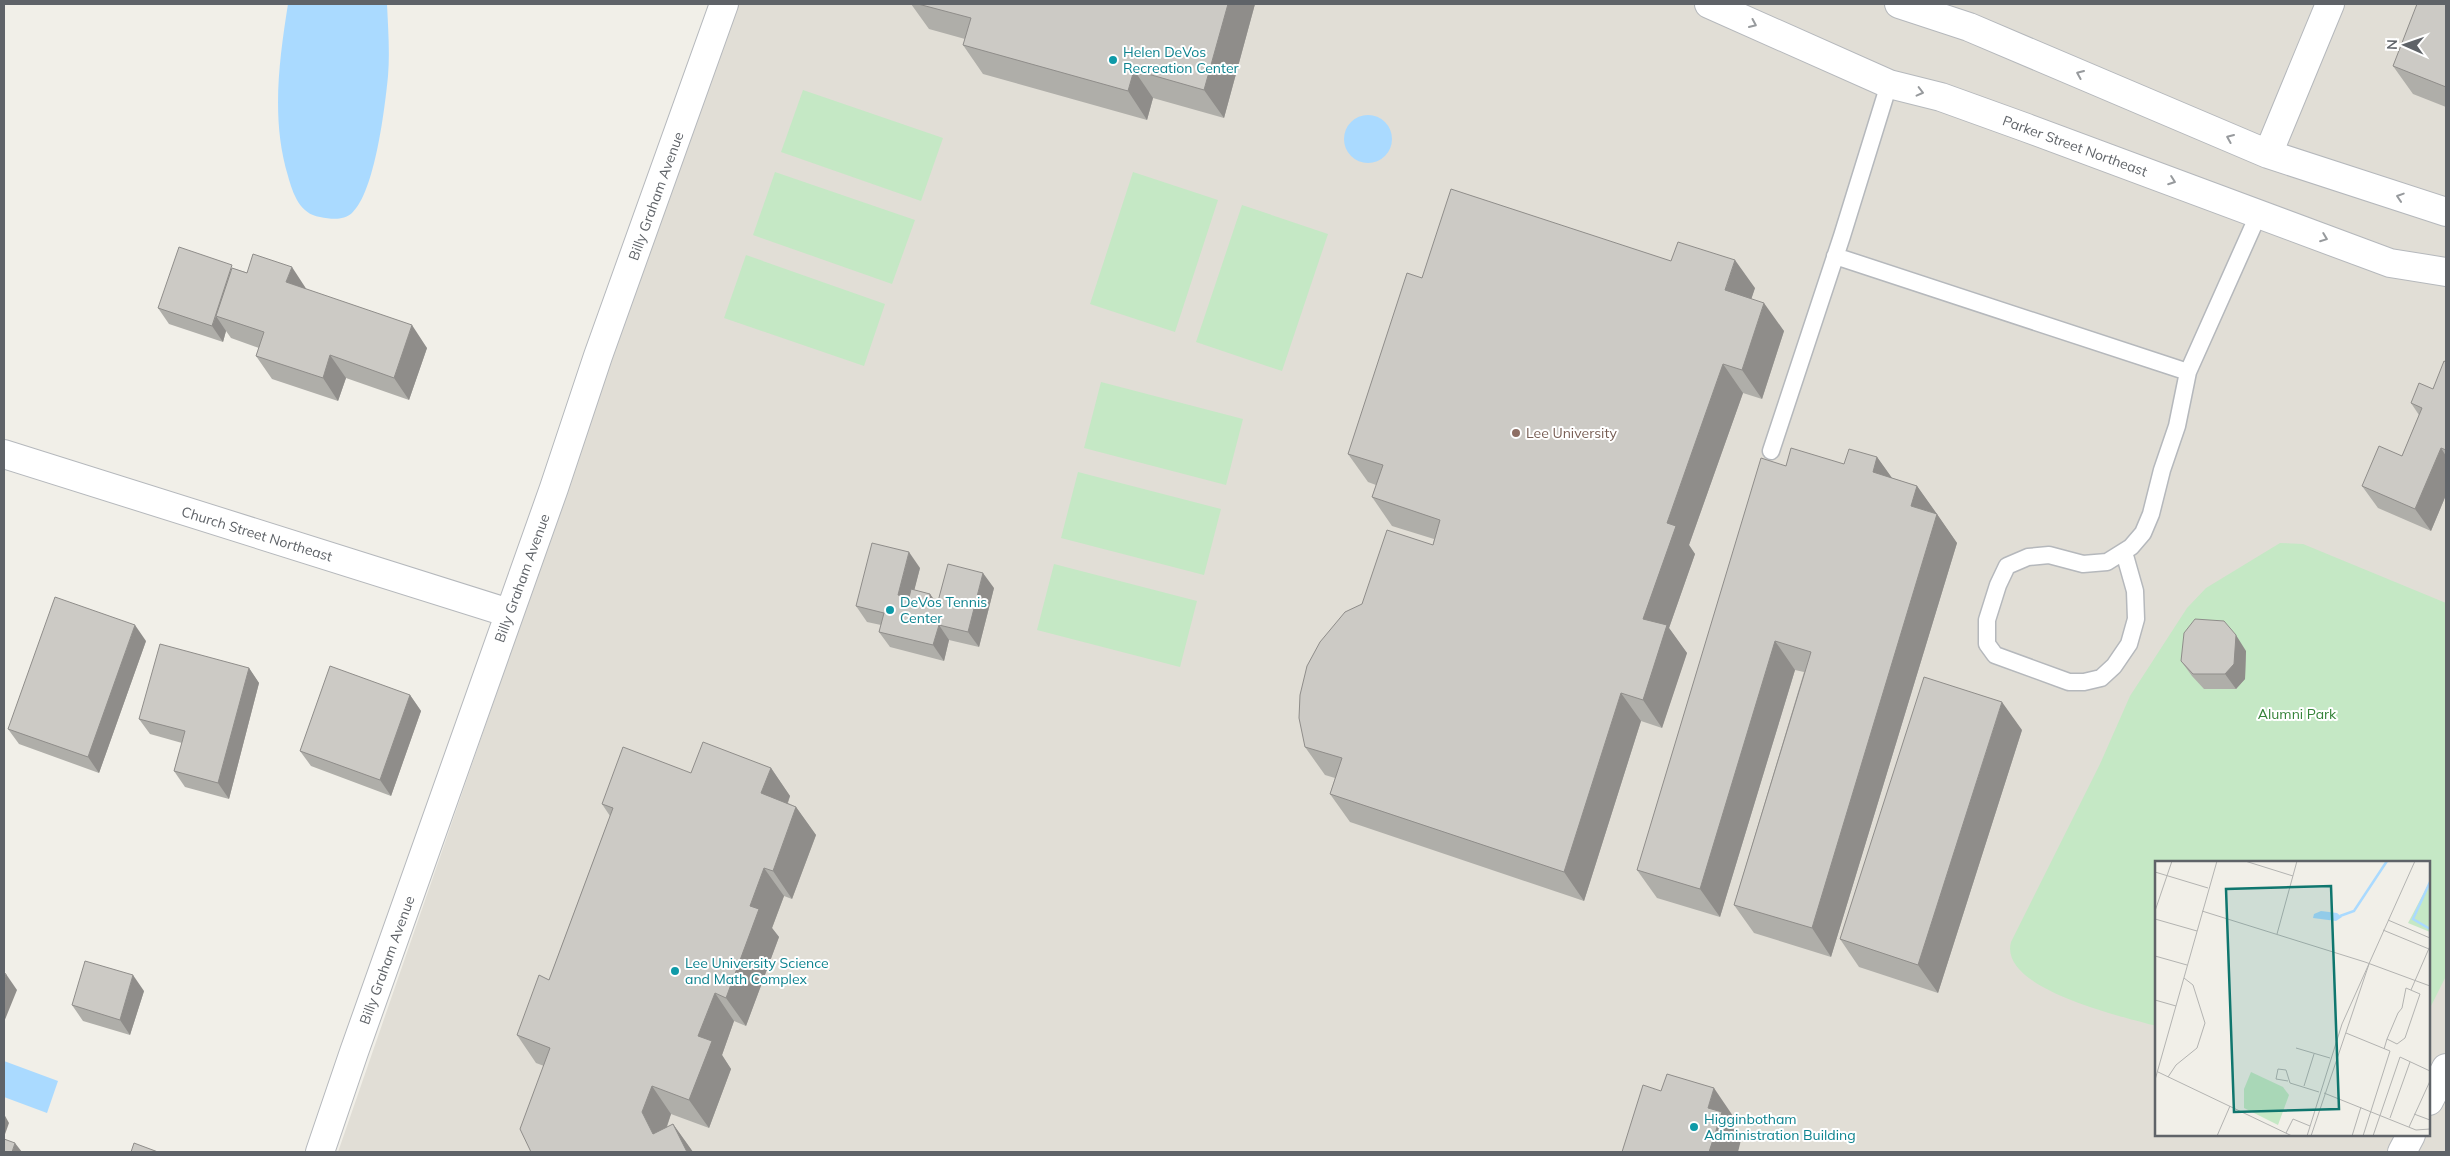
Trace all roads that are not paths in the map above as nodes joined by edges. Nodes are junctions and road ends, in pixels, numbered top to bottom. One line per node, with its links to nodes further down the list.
1 (724, 4): 15 (street, Billy Graham Avenue)
2 (1709, 4): 5 (street, Parker Street Northeast, one-way to 5)
3 (1899, 4): 6 (street, one-way to 3)
4 (2330, 4): 6 (street)
5 (1889, 84): 8 (street, Parker Street Northeast, one-way to 8); 9 (lane)
6 (2268, 154): 7 (street, one-way to 6)
7 (2446, 212)
8 (2259, 213): 10 (street, Parker Street Northeast, one-way to 10); 11 (lane)
9 (1835, 256): 11 (lane); 12 (lane)
10 (2446, 272)
11 (2188, 372): 14 (lane)
12 (1771, 451)
13 (4, 454): 15 (street, Church Street Northeast)
14 (2124, 552): 14 (lane)
15 (509, 613): 19 (street, Billy Graham Avenue)
16 (2446, 1068): 17 (street)
17 (2430, 1099)
18 (2410, 1136): 20 (street)
19 (320, 1152)
20 (2402, 1152)

